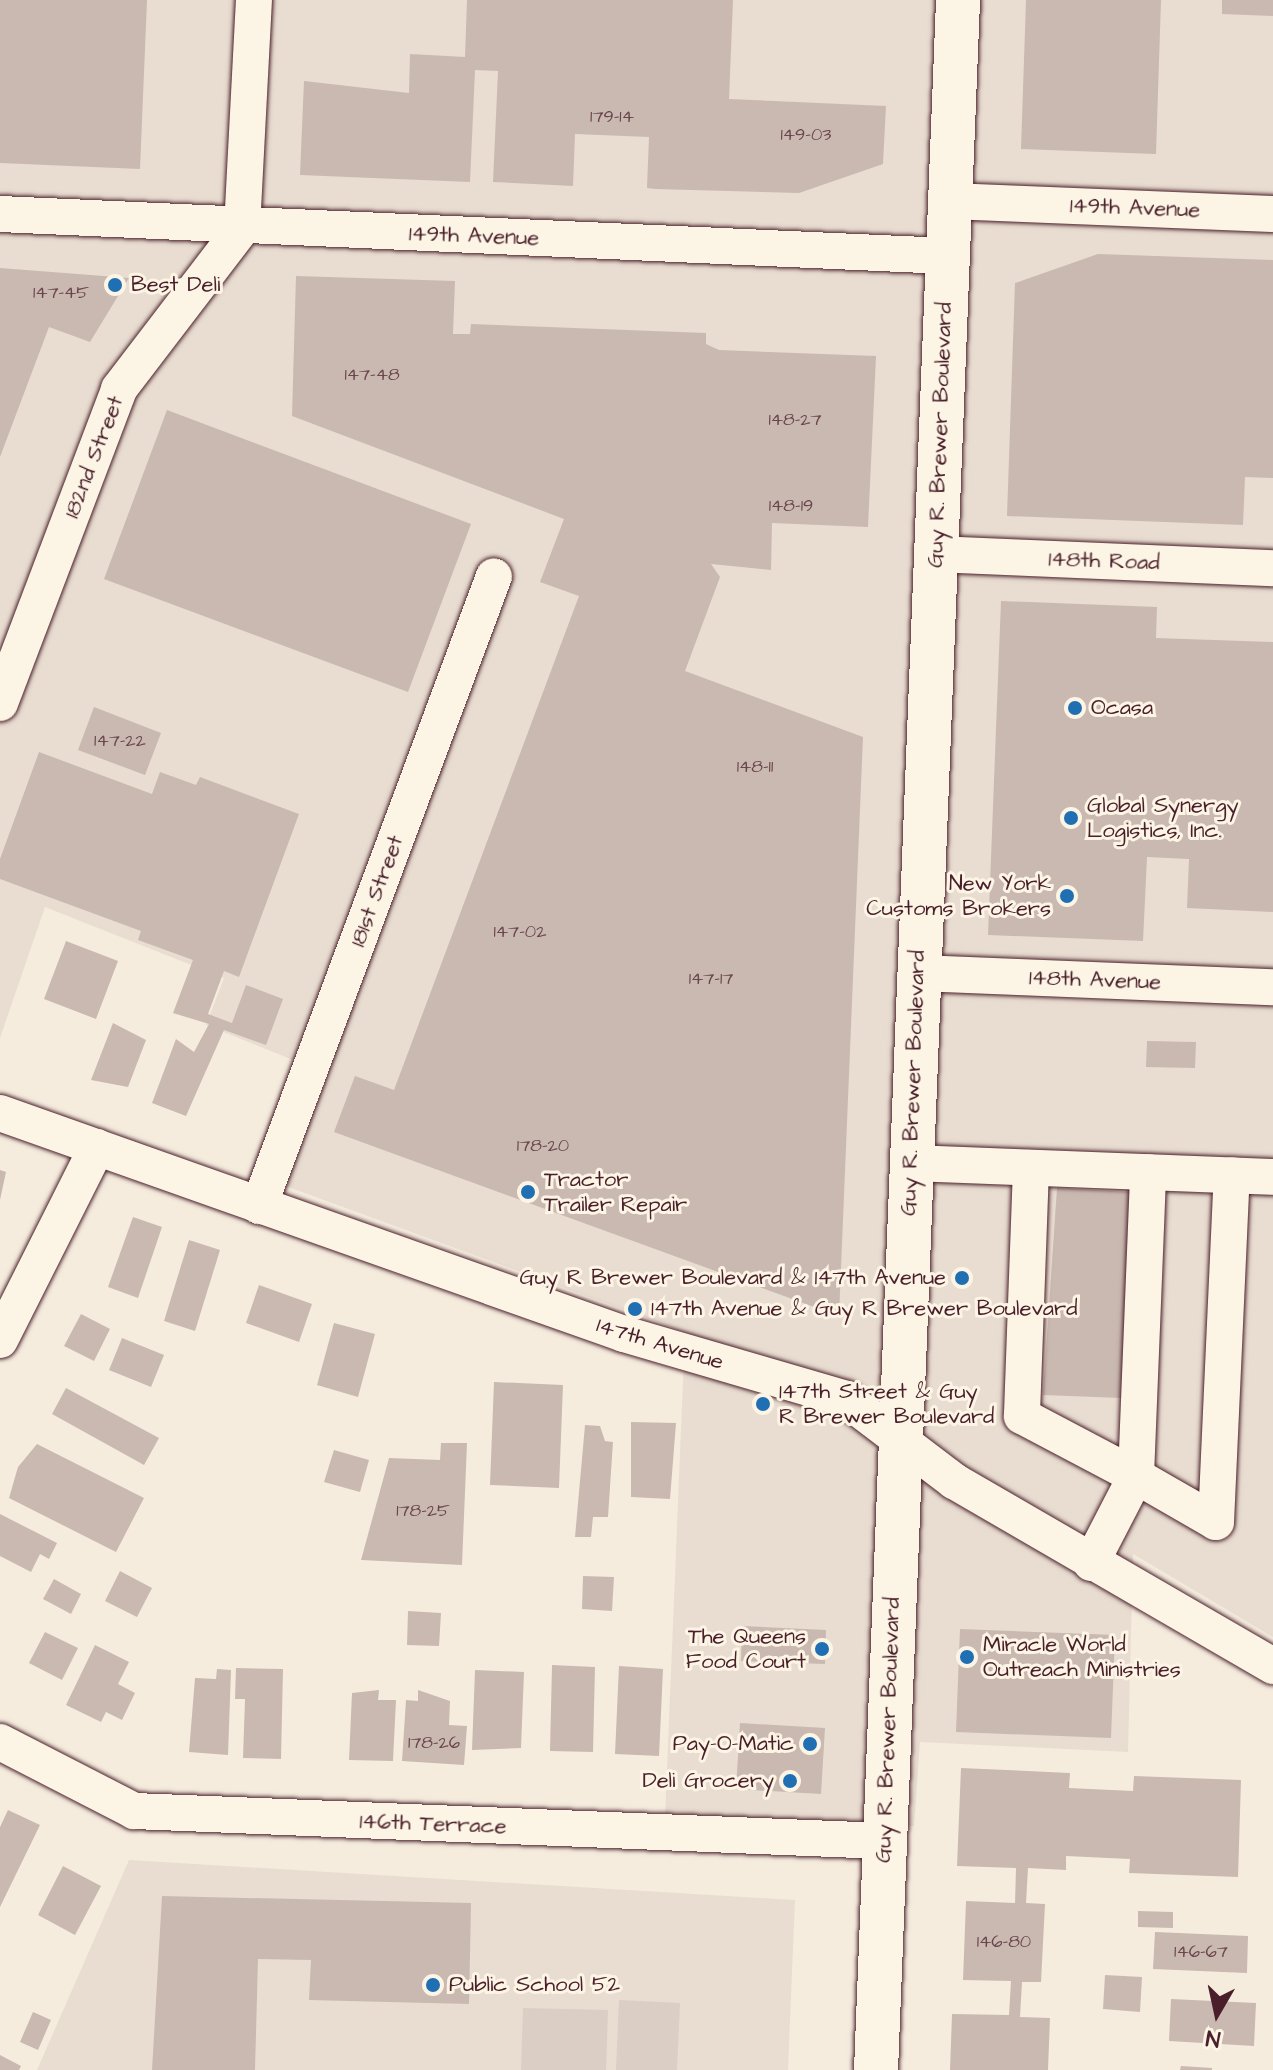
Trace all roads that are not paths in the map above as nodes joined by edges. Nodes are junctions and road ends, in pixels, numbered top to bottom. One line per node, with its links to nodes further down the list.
1 (254, 0): 6 (street)
2 (958, 0): 3 (main road, Guy R. Brewer Boulevard)
3 (949, 201): 5 (street, 149th Avenue); 7 (main road, Guy R. Brewer Boulevard)
4 (0, 214): 6 (street, 149th Avenue)
5 (1273, 214)
6 (242, 228): 7 (street, 149th Avenue); 11 (street, 182nd Street)
7 (947, 256): 8 (main road, Guy R. Brewer Boulevard)
8 (935, 554): 9 (street, 148th Road); 12 (main road, Guy R. Brewer Boulevard)
9 (1273, 568)
10 (494, 576): 21 (street, 181st Street)
11 (0, 703)
12 (918, 973): 13 (street, 148th Avenue); 16 (main road, Guy R. Brewer Boulevard)
13 (1273, 987)
14 (0, 1113): 15 (street, 147th Avenue)
15 (97, 1147): 21 (street, 147th Avenue); 22 (street)
16 (910, 1163): 17 (street); 23 (main road, Guy R. Brewer Boulevard)
17 (1031, 1168): 18 (street); 24 (street)
18 (1148, 1172): 19 (street); 24 (street)
19 (1232, 1175): 20 (street); 24 (street)
20 (1273, 1177)
21 (259, 1206): 23 (street, 147th Avenue)
22 (0, 1340)
23 (900, 1439): 25 (street, 147th Avenue); 28 (main road, Guy R. Brewer Boulevard)
24 (1136, 1476): 25 (street)
25 (1091, 1563): 26 (street, 147th Avenue)
26 (1273, 1666)
27 (0, 1742): 28 (street, 146th Terrace)
28 (883, 1841): 29 (main road, Guy R. Brewer Boulevard)
29 (876, 2070)

